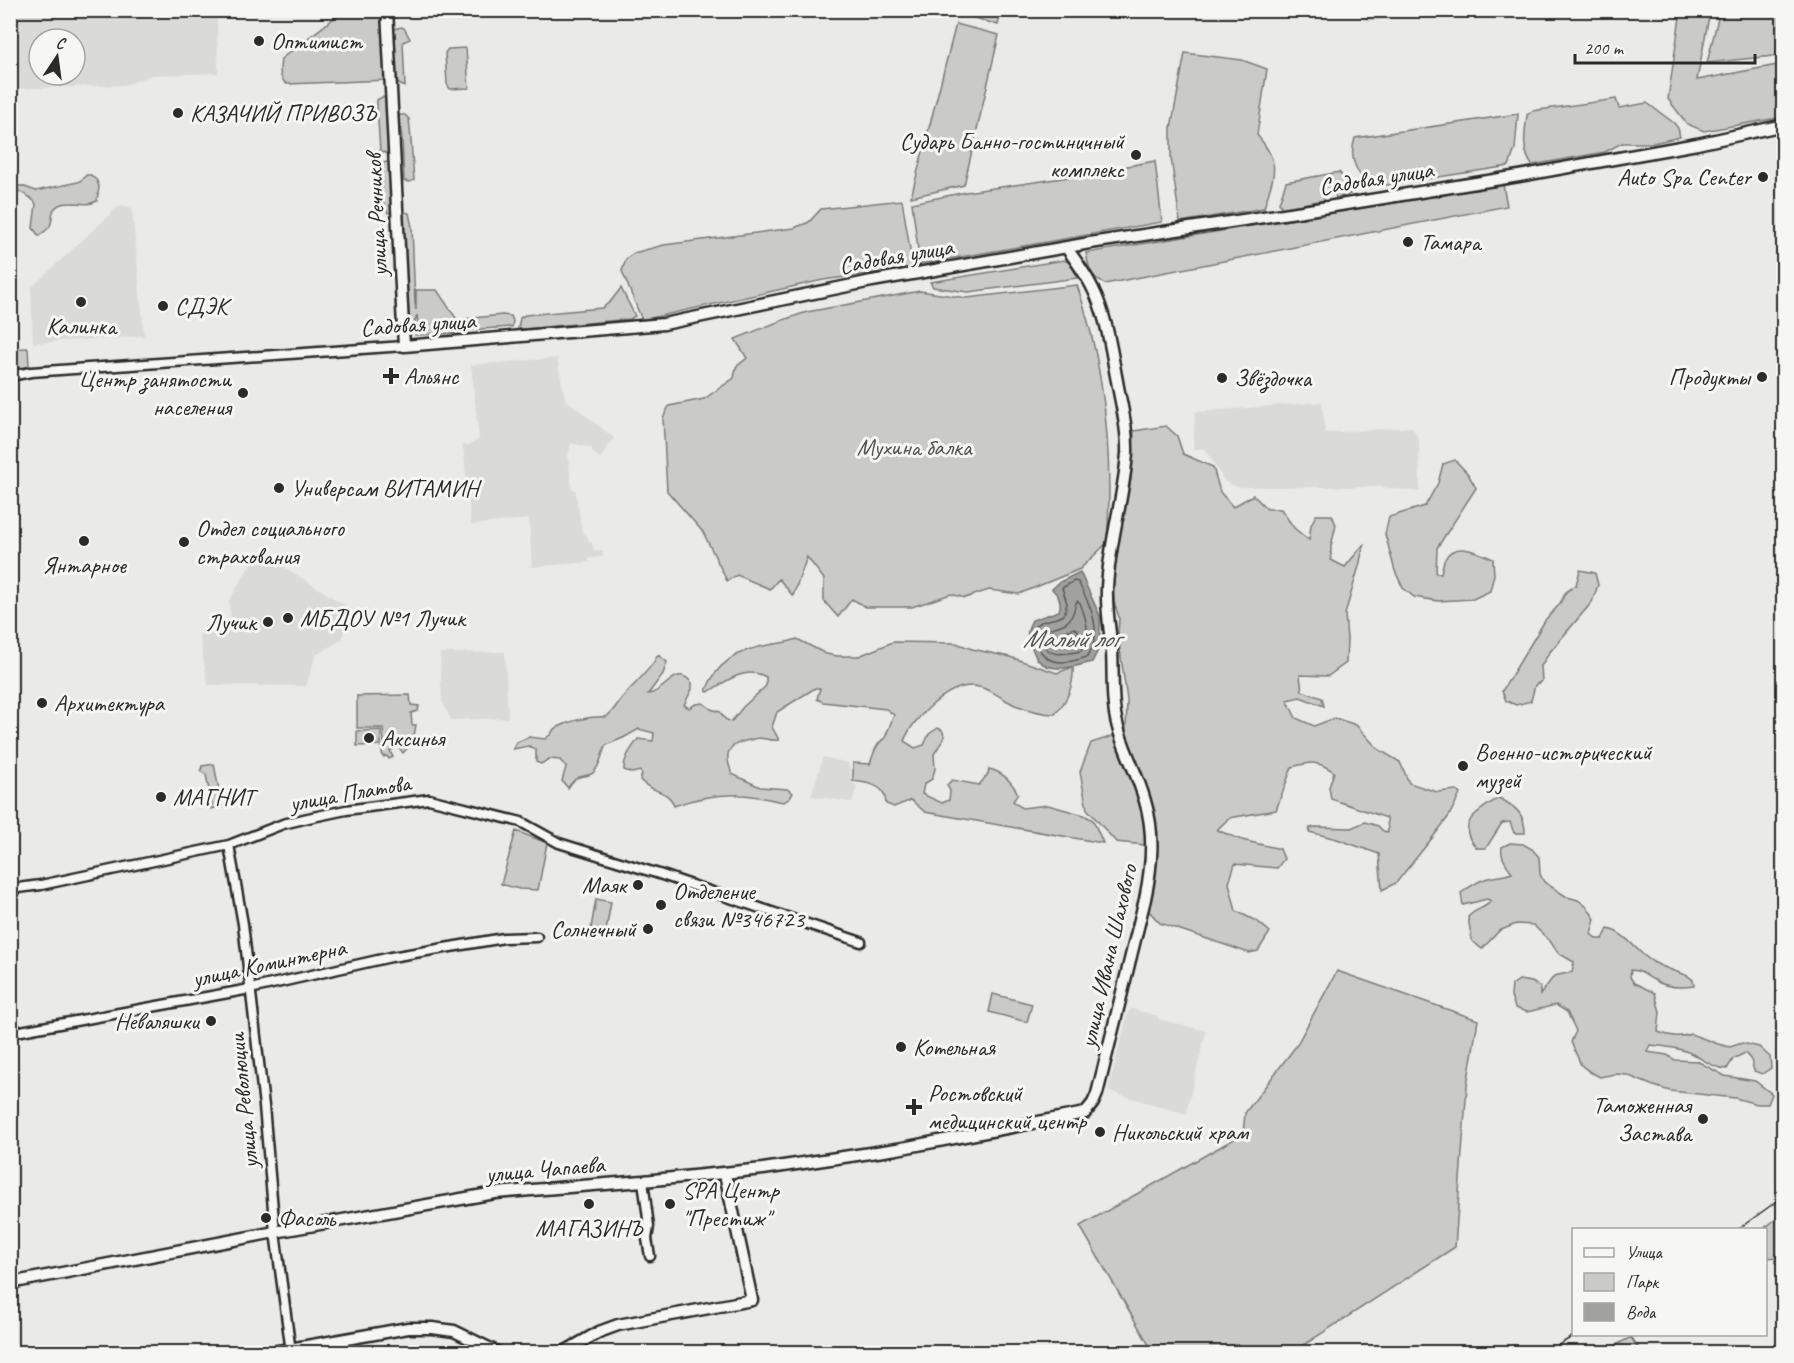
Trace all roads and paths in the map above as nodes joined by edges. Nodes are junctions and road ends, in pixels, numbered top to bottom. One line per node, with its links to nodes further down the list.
1 (387, 10): 6 (main road, улица Речников)
2 (1784, 126): 3 (main road, Садовая улица)
3 (1090, 243): 4 (main road, Садовая улица); 5 (main road)
4 (1066, 247): 5 (main road, улица Ивана Шахового); 6 (main road, Садовая улица)
5 (1084, 272): 14 (main road, улица Ивана Шахового)
6 (404, 345): 7 (street, Садовая улица)
7 (10, 376)
8 (229, 845): 9 (street, улица Платова); 11 (street, улица Платова); 12 (street, улица Революции)
9 (10, 889)
10 (537, 937): 12 (street, улица Коминтерна)
11 (861, 942)
12 (250, 989): 13 (street, улица Коминтерна); 17 (street, улица Революции)
13 (10, 1033)
14 (1085, 1113): 15 (main road, улица Чапаева)
15 (725, 1174): 16 (main road, улица Чапаева); 23 (main road)
16 (643, 1181): 17 (main road, улица Чапаева); 18 (street)
17 (275, 1232): 19 (main road, улица Чапаева); 20 (street, улица Революции)
18 (650, 1256)
19 (10, 1283)
20 (291, 1351): 21 (main road); 22 (main road)
21 (273, 1353)
22 (497, 1353)
23 (564, 1353)

